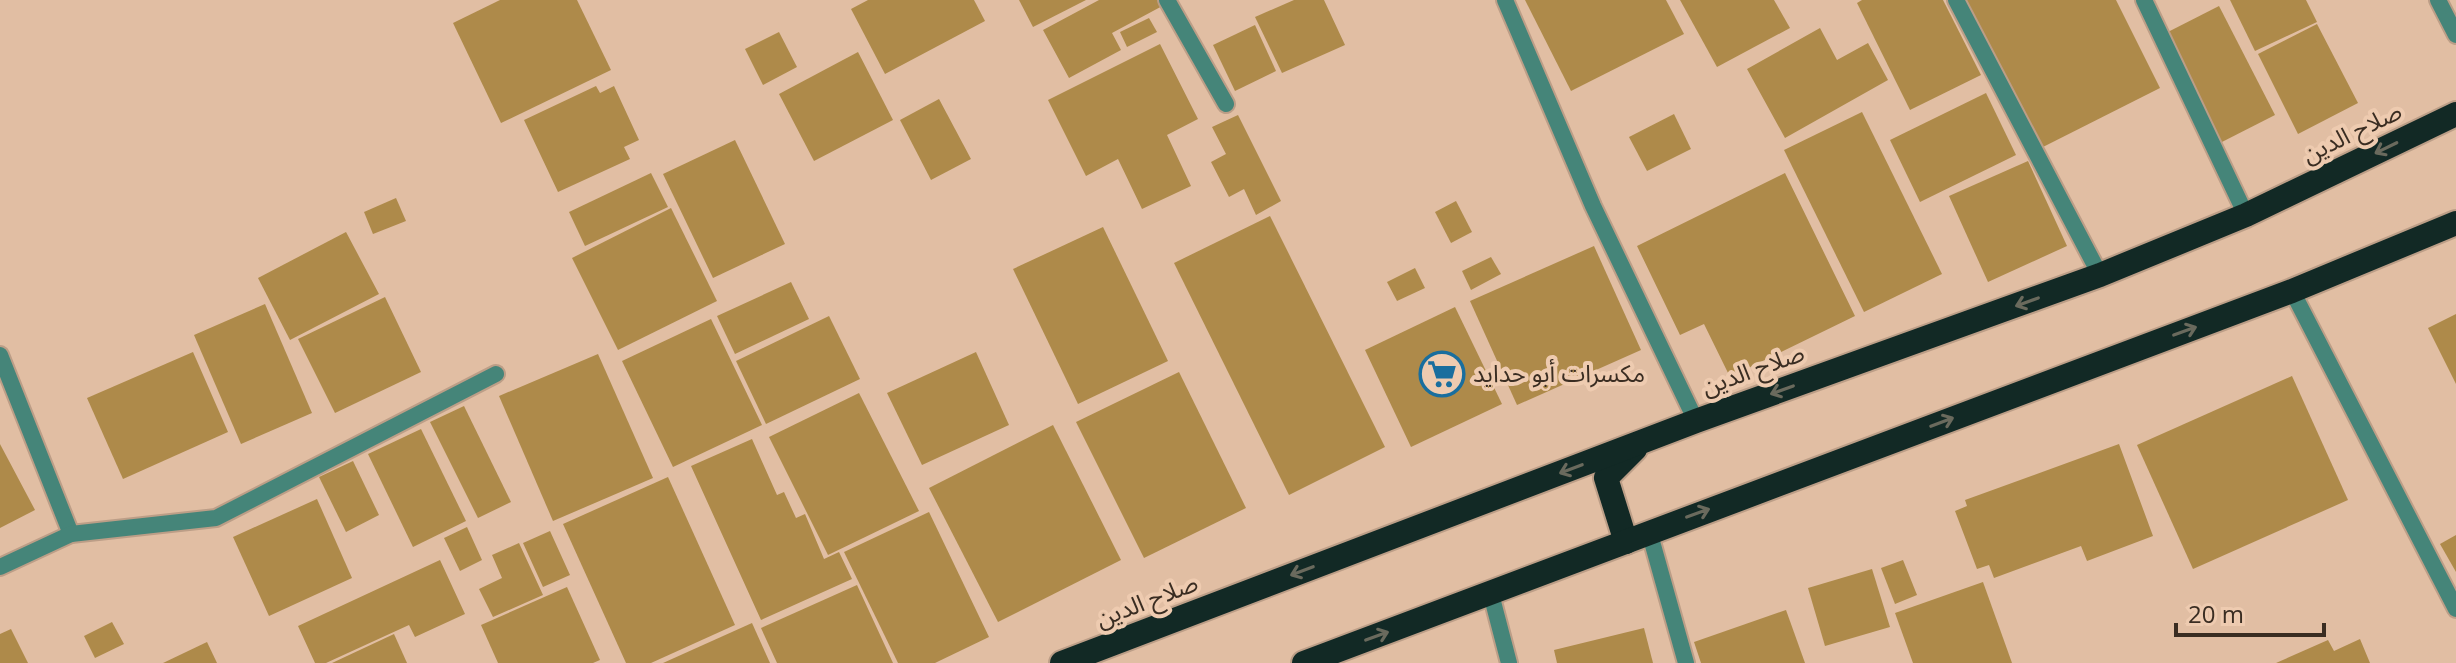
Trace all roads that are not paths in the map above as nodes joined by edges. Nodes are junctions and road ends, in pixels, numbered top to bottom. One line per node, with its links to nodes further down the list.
1 (1167, 0): 7 (street)
2 (1505, 0): 15 (street)
3 (1956, 0): 11 (street)
4 (2144, 0): 9 (street)
5 (2438, 0): 6 (street)
6 (2456, 35)
7 (1226, 104)
8 (2456, 114): 9 (highway, صلاح الدين, one-way to 9)
9 (2246, 215): 11 (highway, صلاح الدين)
10 (2456, 223): 12 (highway)
11 (2100, 275): 15 (highway, صلاح الدين, one-way to 15)
12 (2292, 291): 17 (highway, one-way to 12); 22 (street)
13 (0, 355): 18 (street)
14 (496, 374): 18 (street)
15 (1696, 421): 16 (highway, صلاح الدين)
16 (1643, 441): 19 (highway); 23 (highway, صلاح الدين, one-way to 23)
17 (1649, 531): 19 (highway); 26 (street)
18 (71, 534): 20 (street)
19 (1626, 542): 21 (highway)
20 (0, 567)
21 (1491, 594): 24 (highway, one-way to 21); 25 (street)
22 (2456, 609)
23 (1062, 663)
24 (1304, 663)
25 (1509, 663)
26 (1686, 663)

